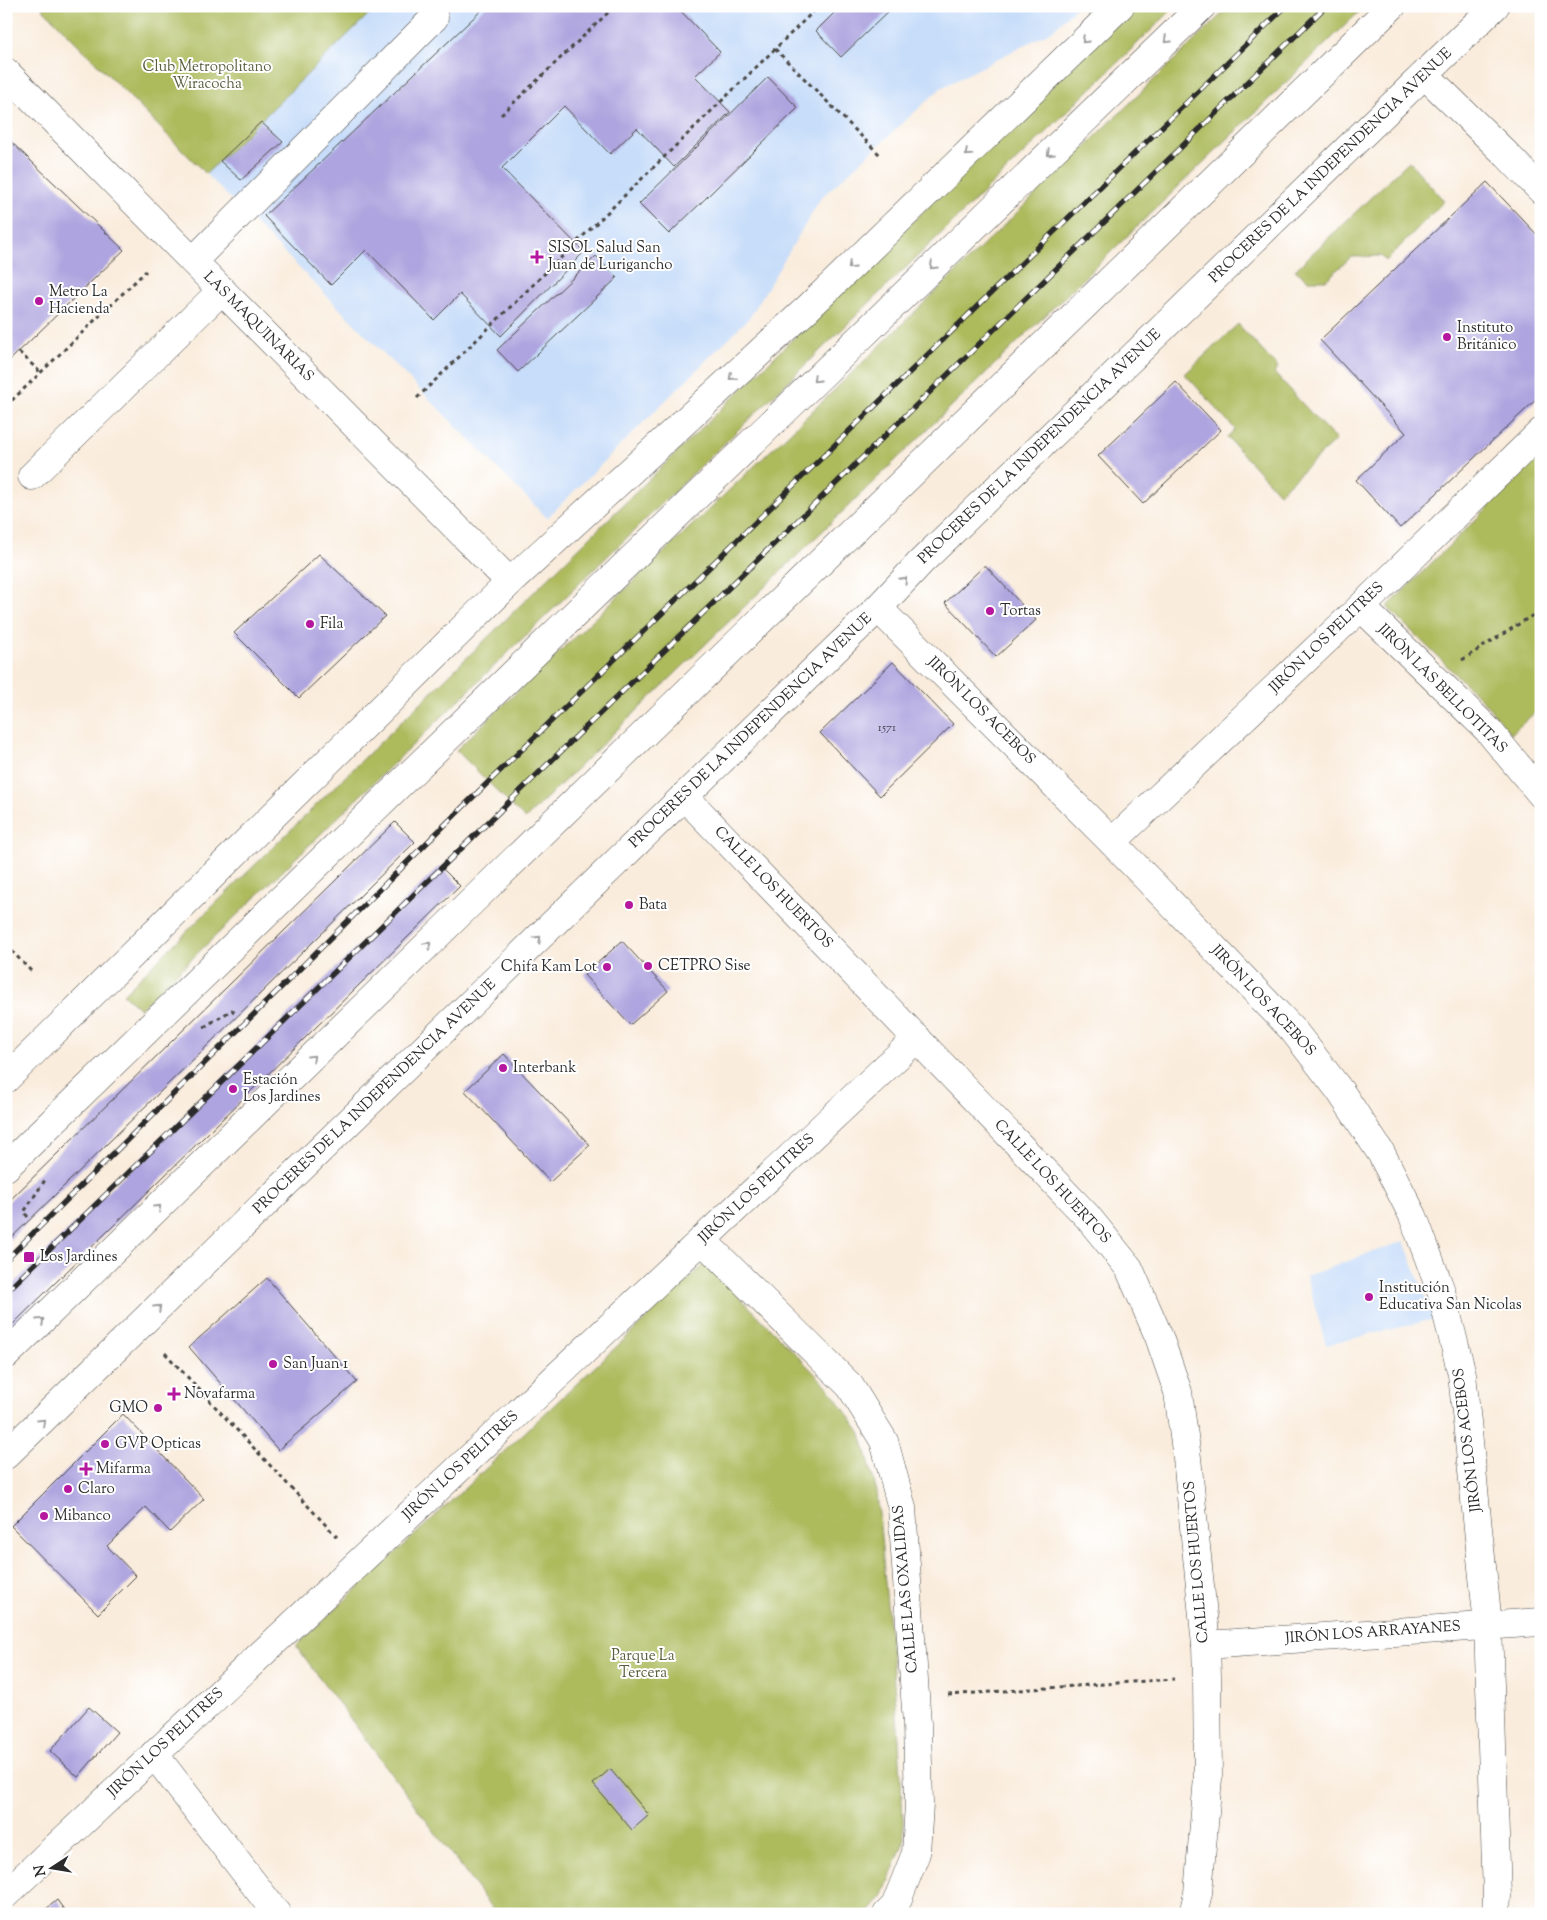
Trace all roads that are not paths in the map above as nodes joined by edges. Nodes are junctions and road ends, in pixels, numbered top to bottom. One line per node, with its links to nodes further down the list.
1 (1120, 6): 13 (main road, one-way to 13)
2 (1202, 6): 21 (main road, one-way to 21)
3 (1392, 6): 23 (main road, one-way to 3)
4 (1495, 6): 7 (main road, PROCERES DE LA INDEPENDENCIA AVENUE)
5 (434, 18): 9 (main road)
6 (6, 72): 9 (main road, LAS MAQUINARIAS)
7 (1425, 75): 8 (main road); 15 (main road, PROCERES DE LA INDEPENDENCIA AVENUE, one-way to 7)
8 (1541, 190)
9 (193, 261): 10 (main road, LAS MAQUINARIAS)
10 (222, 290): 12 (main road); 13 (main road, LAS MAQUINARIAS)
11 (1541, 432): 14 (main road, JIRÓN LOS PELITRES)
12 (32, 476)
13 (510, 582): 20 (main road)
14 (1361, 607): 16 (main road, JIRÓN LAS BELLOTITAS); 18 (main road, JIRÓN LOS PELITRES)
15 (878, 608): 17 (main road, PROCERES DE LA INDEPENDENCIA AVENUE); 18 (main road, JIRÓN LOS ACEBOS)
16 (1541, 794)
17 (684, 796): 19 (main road, CALLE LOS HUERTOS); 24 (main road, PROCERES DE LA INDEPENDENCIA AVENUE, one-way to 17)
18 (1112, 842): 26 (main road, JIRÓN LOS ACEBOS)
19 (917, 1038): 22 (main road, JIRÓN LOS PELITRES); 27 (main road, CALLE LOS HUERTOS)
20 (6, 1079)
21 (6, 1167)
22 (702, 1240): 28 (main road, JIRÓN LOS PELITRES); 31 (main road, CALLE LAS OXALIDAS)
23 (6, 1355)
24 (6, 1455)
25 (1541, 1622): 26 (main road, JIRÓN LOS ARRAYANES)
26 (1488, 1625): 27 (main road, JIRÓN LOS ARRAYANES); 33 (main road, JIRÓN LOS ACEBOS)
27 (1206, 1645): 32 (main road, CALLE LOS HUERTOS)
28 (154, 1754): 29 (main road, JIRÓN LOS PELITRES); 30 (main road)
29 (6, 1894)
30 (277, 1914)
31 (888, 1914)
32 (1193, 1914)
33 (1496, 1914)

